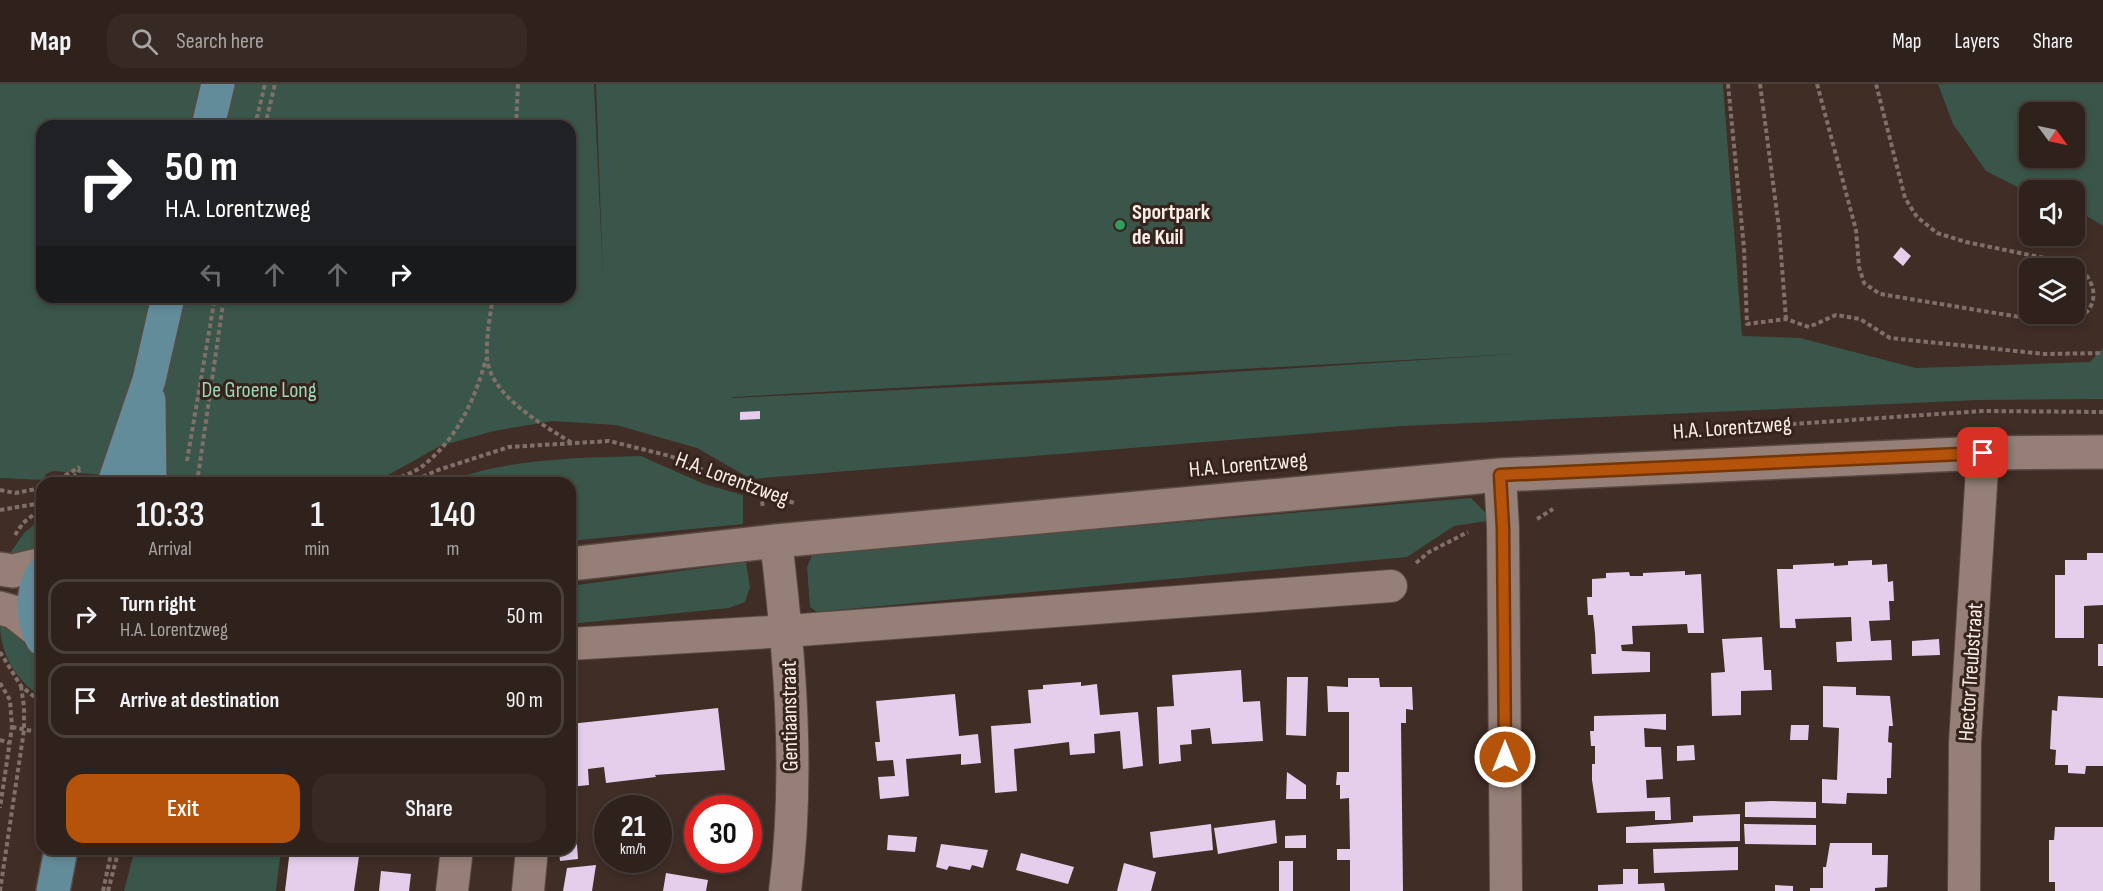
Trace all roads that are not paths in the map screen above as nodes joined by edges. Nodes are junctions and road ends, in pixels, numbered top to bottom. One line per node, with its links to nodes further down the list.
1 (218, 84): 2 (main road)
2 (209, 120)
3 (167, 303): 4 (main road)
4 (149, 380): 8 (main road); 9 (main road)
5 (2103, 452): 6 (street, H.A. Lorentzweg)
6 (1983, 453): 7 (street, H.A. Lorentzweg); 29 (street, Hector Treubstraat)
7 (1500, 475): 10 (street, H.A. Lorentzweg); 28 (street)
8 (116, 477)
9 (150, 477)
10 (776, 541): 11 (street, H.A. Lorentzweg); 19 (street, Gentiaanstraat)
11 (576, 563)
12 (36, 565): 13 (street)
13 (0, 569)
14 (1391, 586): 19 (street)
15 (36, 589): 17 (main road)
16 (0, 608): 18 (street)
17 (36, 619)
18 (36, 631)
19 (787, 631): 20 (street); 27 (street, Gentiaanstraat)
20 (576, 644)
21 (60, 855): 24 (main road)
22 (456, 855): 25 (street)
23 (531, 855): 26 (street)
24 (52, 891)
25 (452, 891)
26 (528, 891)
27 (785, 891)
28 (1506, 891)
29 (1964, 891)

